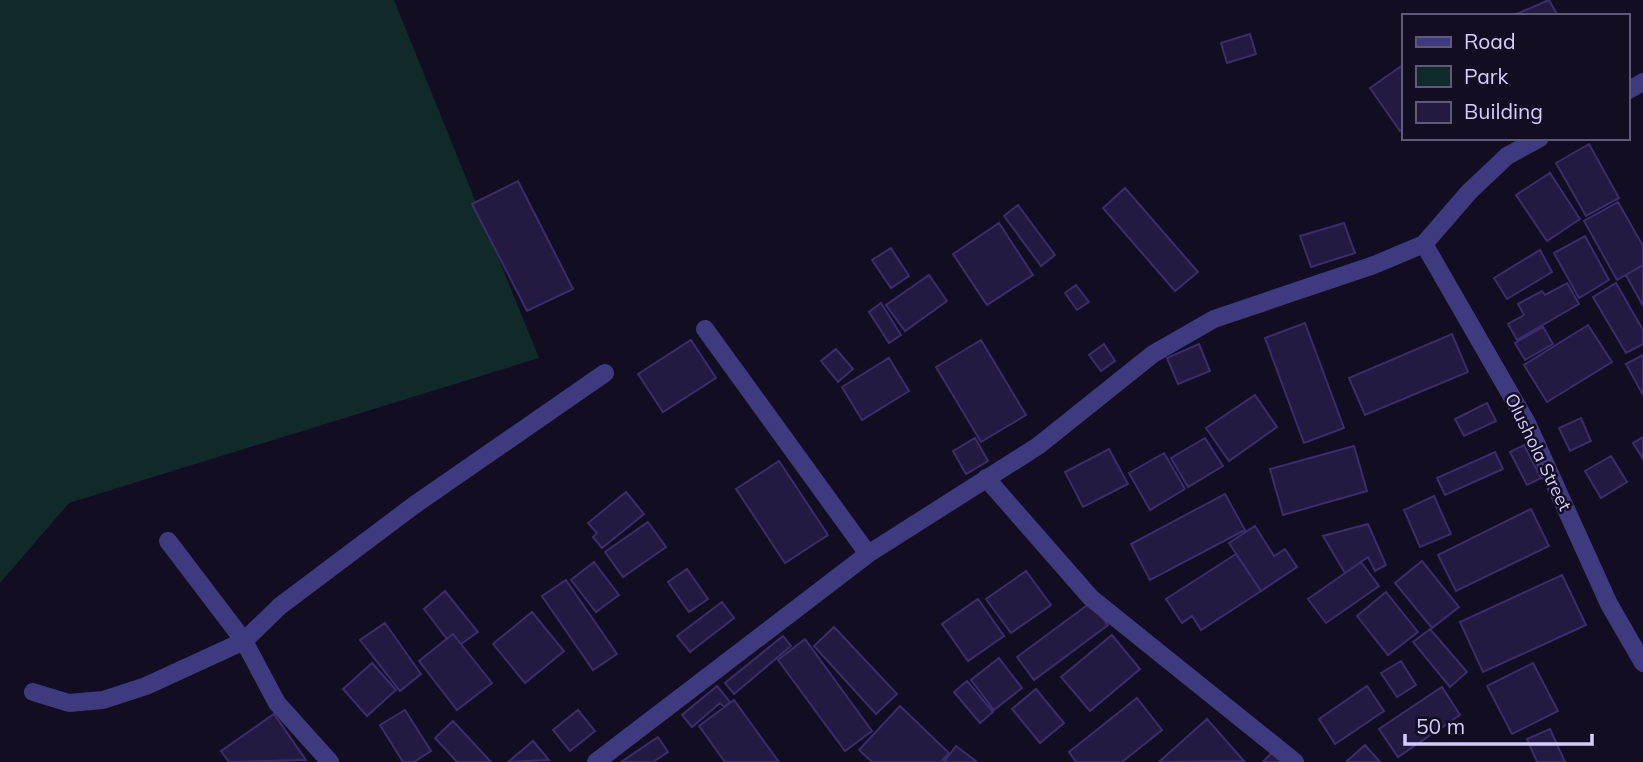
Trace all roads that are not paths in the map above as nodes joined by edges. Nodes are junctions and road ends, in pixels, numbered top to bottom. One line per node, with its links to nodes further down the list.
1 (1536, 140): 2 (street)
2 (1424, 244): 5 (street); 9 (street, Olushola Street)
3 (705, 328): 7 (street)
4 (605, 373): 8 (street)
5 (986, 478): 7 (street); 13 (street)
6 (168, 541): 8 (street)
7 (868, 554): 12 (street)
8 (244, 641): 10 (street); 11 (street)
9 (1643, 663)
10 (33, 692)
11 (330, 762)
12 (596, 762)
13 (1295, 762)

